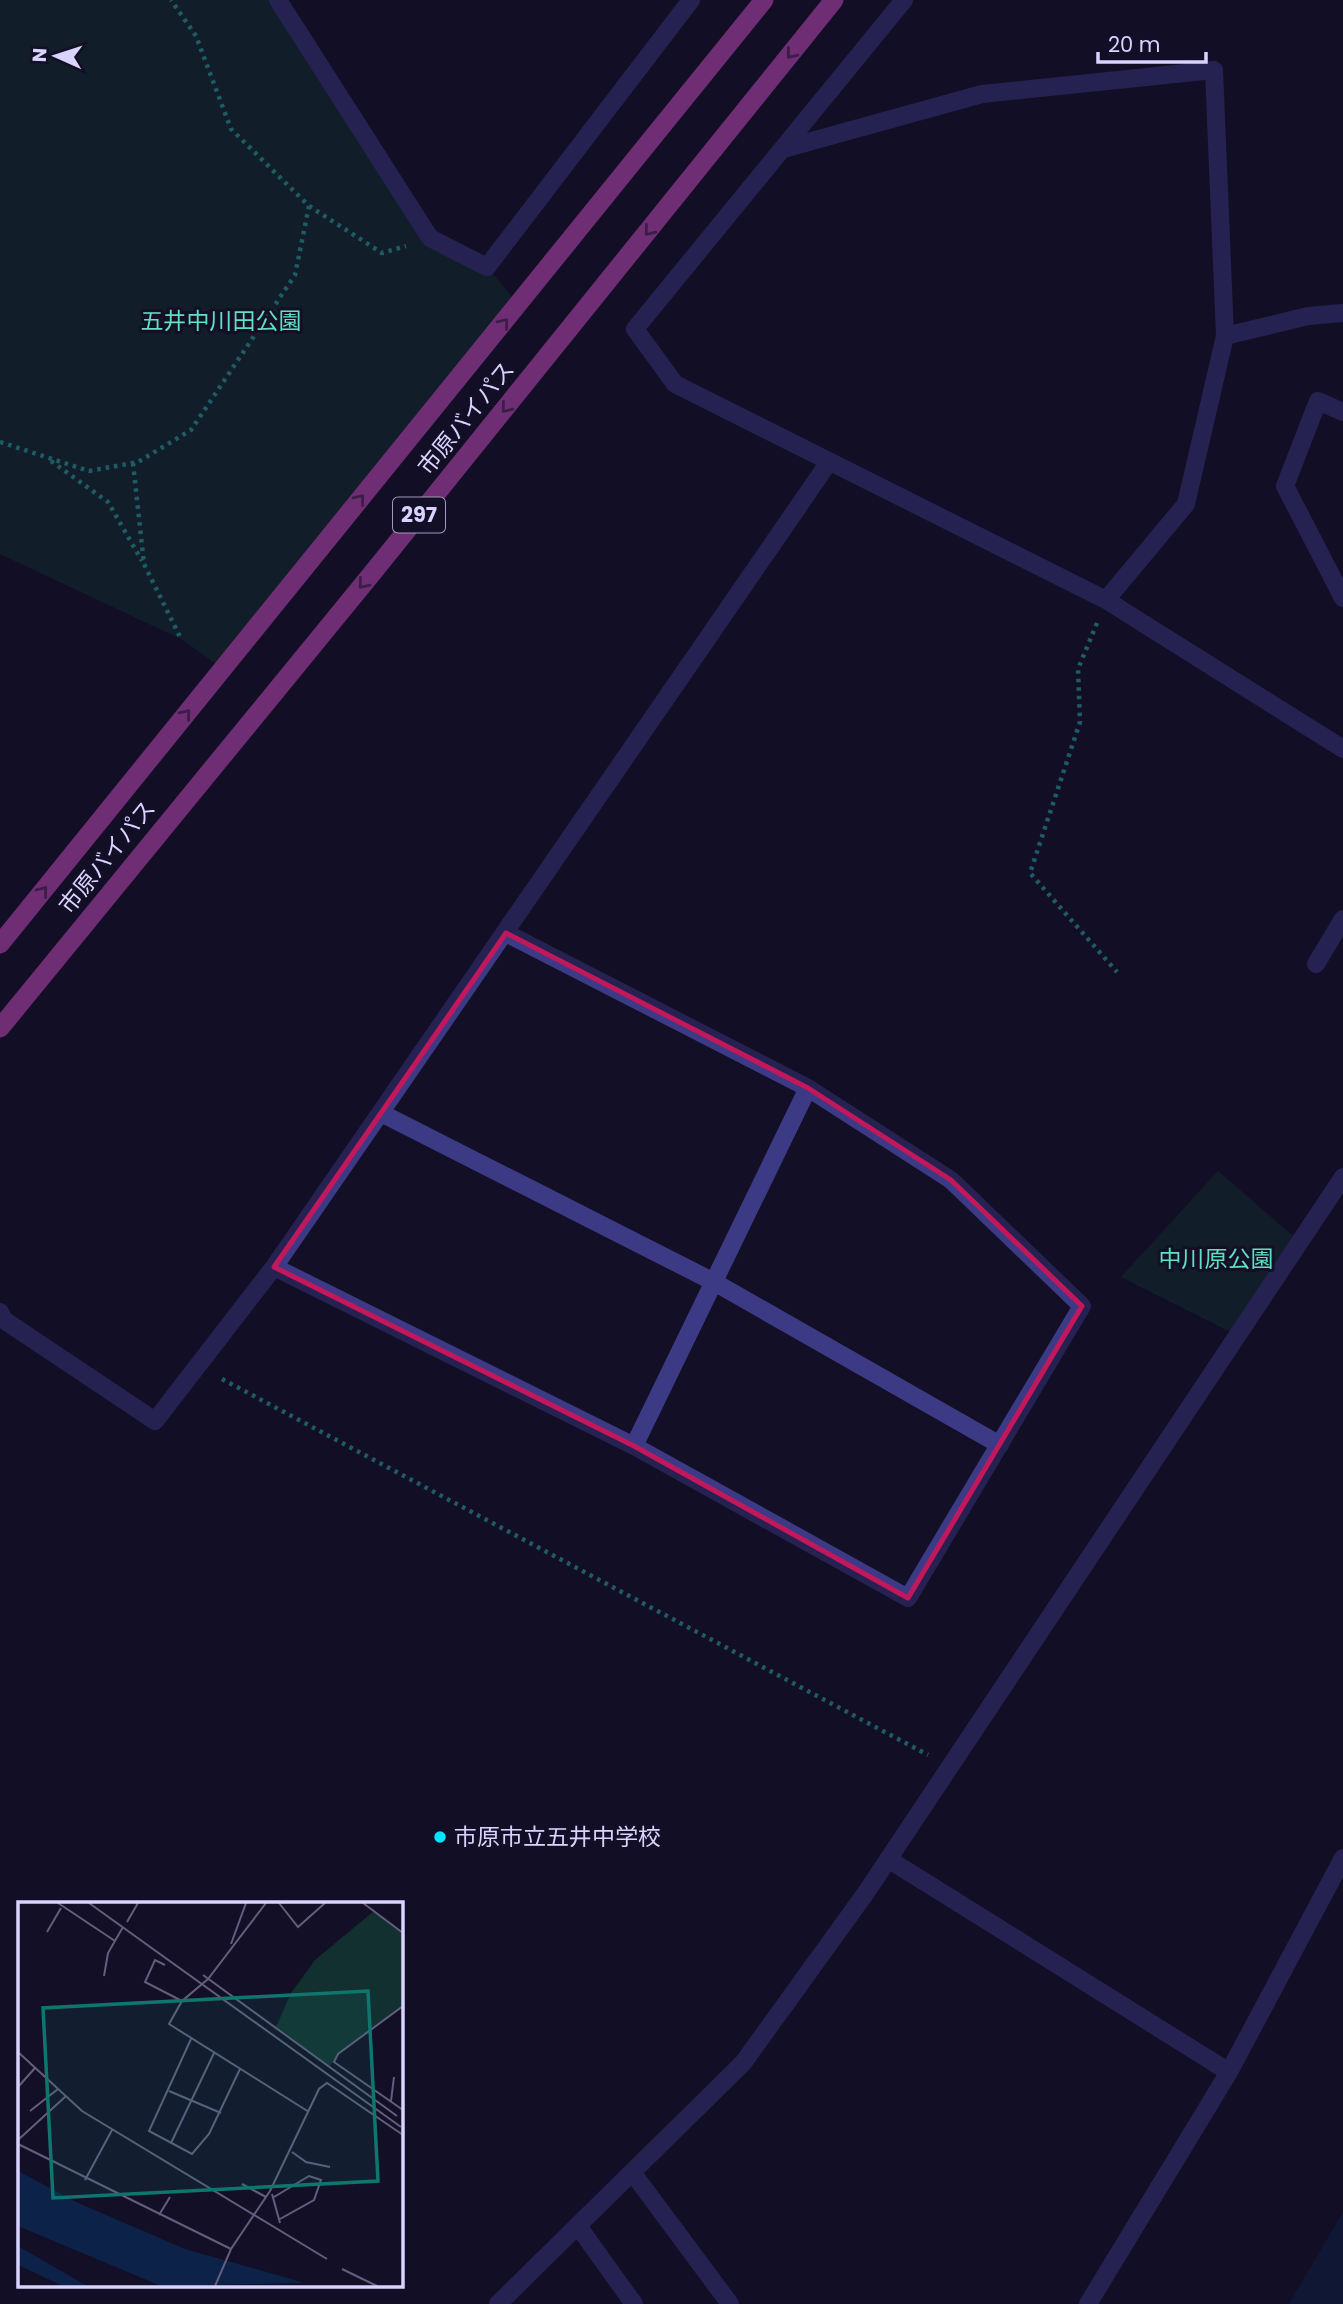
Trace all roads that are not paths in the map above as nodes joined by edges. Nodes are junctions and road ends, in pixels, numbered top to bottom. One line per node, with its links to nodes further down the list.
1 (278, 0): 2 (street)
2 (691, 0)
3 (764, 0): 16 (highway, 市原バイパス / 297, one-way to 3)
4 (834, 0): 18 (highway, 市原バイパス / 297, one-way to 18)
5 (904, 0): 6 (street)
6 (783, 149): 8 (street); 10 (street)
7 (1343, 313): 8 (street)
8 (1225, 336): 12 (street)
9 (1343, 412): 11 (street)
10 (829, 462): 12 (street); 15 (street)
11 (1343, 598)
12 (1106, 600): 13 (street)
13 (1343, 749)
14 (1343, 919): 17 (street)
15 (506, 933): 19 (street); 20 (street)
16 (0, 944)
17 (1316, 964)
18 (0, 1028)
19 (808, 1088): 23 (street); 25 (street)
20 (381, 1113): 22 (street); 23 (street)
21 (1343, 1177): 28 (street)
22 (274, 1267): 24 (street); 26 (street)
23 (714, 1282): 25 (street); 26 (street)
24 (1, 1320)
25 (1000, 1445): 26 (street)
26 (634, 1446)
27 (1343, 1858): 29 (street)
28 (888, 1859): 29 (street); 30 (street)
29 (1228, 2072): 35 (street)
30 (632, 2172): 31 (street); 34 (street)
31 (578, 2226): 32 (street); 33 (street)
32 (498, 2304)
33 (634, 2304)
34 (730, 2304)
35 (1088, 2304)

